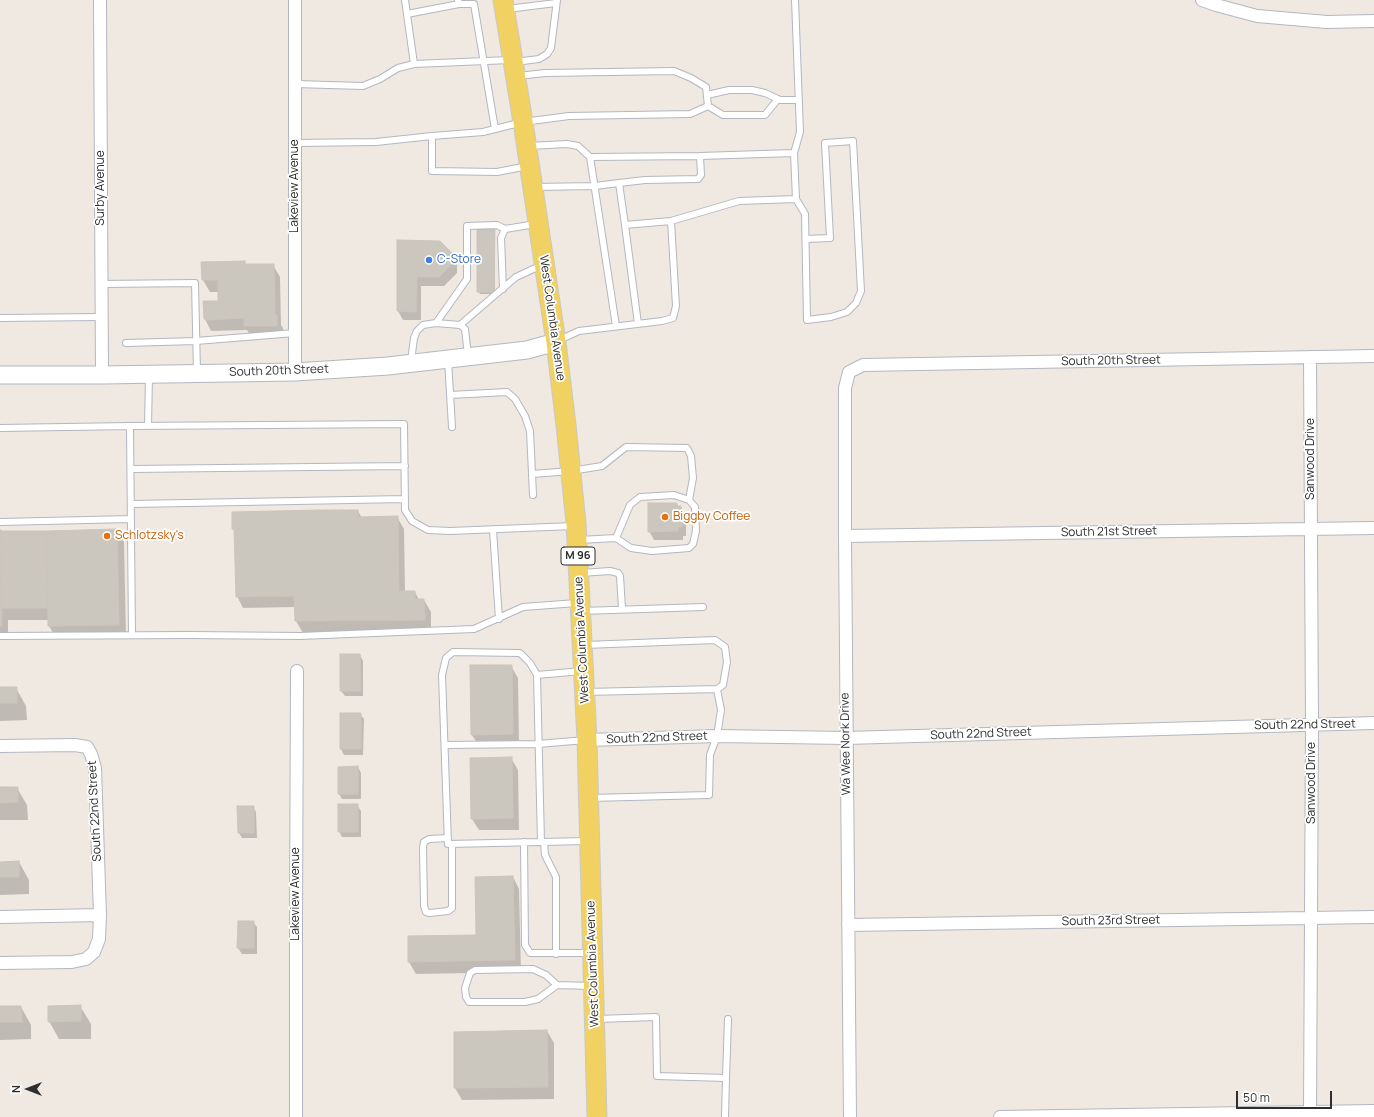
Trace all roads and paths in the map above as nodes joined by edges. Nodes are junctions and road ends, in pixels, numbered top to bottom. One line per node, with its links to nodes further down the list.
1 (100, 0): 38 (street, Surby Avenue)
2 (295, 0): 14 (street, Lakeview Avenue)
3 (405, 0): 9 (lane)
4 (795, 0): 17 (lane)
5 (1202, 0): 10 (street)
6 (458, 2): 9 (lane); 11 (lane)
7 (557, 2): 8 (lane); 13 (lane)
8 (504, 5): 13 (main road, West Columbia Avenue / M 96)
9 (407, 14): 12 (lane)
10 (1374, 21)
11 (484, 61): 12 (lane); 13 (lane); 20 (lane)
12 (414, 64): 14 (lane)
13 (514, 66): 15 (lane); 19 (main road, West Columbia Avenue / M 96)
14 (295, 84): 22 (street, Lakeview Avenue)
15 (707, 95): 16 (lane); 18 (lane)
16 (778, 99): 17 (lane); 18 (lane)
17 (799, 100): 24 (lane)
18 (708, 106): 19 (lane)
19 (523, 122): 20 (lane); 23 (main road, West Columbia Avenue / M 96)
20 (495, 129): 21 (lane)
21 (432, 136): 22 (lane); 27 (lane)
22 (295, 143): 46 (street, Lakeview Avenue)
23 (527, 146): 26 (lane); 27 (main road, West Columbia Avenue / M 96)
24 (794, 153): 25 (lane); 31 (lane)
25 (700, 156): 26 (lane); 28 (lane)
26 (590, 157): 29 (lane)
27 (530, 165): 30 (main road, West Columbia Avenue / M 96)
28 (619, 183): 29 (lane); 34 (lane)
29 (595, 186): 30 (lane); 45 (lane)
30 (533, 187): 33 (main road, West Columbia Avenue / M 96)
31 (796, 199): 32 (lane); 36 (lane)
32 (671, 221): 34 (lane); 43 (lane)
33 (538, 224): 35 (lane); 37 (main road, West Columbia Avenue / M 96)
34 (625, 224): 43 (lane)
35 (505, 229): 39 (lane); 42 (lane)
36 (806, 239): 36 (lane)
37 (544, 264): 39 (lane); 48 (main road, West Columbia Avenue / M 96)
38 (101, 284): 40 (street, Surby Avenue); 47 (lane)
39 (503, 289): 44 (lane)
40 (101, 317): 41 (lane); 60 (street, Surby Avenue)
41 (0, 318)
42 (436, 323): 44 (lane); 54 (lane)
43 (638, 324): 45 (lane)
44 (460, 325): 50 (lane)
45 (616, 326): 48 (lane)
46 (295, 333): 47 (lane); 55 (street, Lakeview Avenue)
47 (196, 341): 49 (lane); 58 (lane)
48 (556, 342): 50 (main road, South 20th Street); 68 (main road, West Columbia Avenue / M 96)
49 (126, 343)
50 (468, 356): 53 (main road, South 20th Street)
51 (1374, 356): 52 (street, South 20th Street)
52 (1310, 357): 56 (street, South 20th Street); 78 (street, Sanwood Drive)
53 (448, 359): 54 (main road, South 20th Street); 61 (lane)
54 (411, 363): 55 (main road, South 20th Street)
55 (295, 372): 58 (main road, South 20th Street)
56 (849, 372): 80 (street, Wa Wee Nork Drive)
57 (149, 374): 58 (main road, South 20th Street); 60 (main road, South 20th Street); 63 (lane)
58 (198, 374)
59 (0, 375): 60 (main road, South 20th Street)
60 (102, 375)
61 (450, 395): 64 (lane); 69 (lane)
62 (130, 426): 63 (lane); 65 (lane); 67 (lane)
63 (148, 426): 66 (lane)
64 (452, 427)
65 (0, 428)
66 (405, 466): 67 (lane); 71 (lane)
67 (131, 469): 73 (lane)
68 (571, 471): 69 (lane); 72 (lane); 79 (main road, West Columbia Avenue / M 96)
69 (532, 474): 70 (lane)
70 (533, 495)
71 (405, 499): 73 (lane); 77 (lane)
72 (689, 500): 81 (lane); 81 (lane)
73 (132, 504): 74 (lane)
74 (131, 520): 75 (lane); 87 (lane)
75 (0, 522)
76 (1374, 528): 78 (street, South 21st Street)
77 (493, 530): 79 (lane); 86 (lane)
78 (1311, 530): 80 (street, South 21st Street); 96 (street, Sanwood Drive)
79 (577, 533): 81 (lane); 82 (main road, West Columbia Avenue / M 96)
80 (845, 536): 98 (street, Wa Wee Nork Drive)
81 (616, 538)
82 (579, 573): 83 (main road, West Columbia Avenue / M 96); 85 (lane)
83 (580, 607): 85 (lane); 86 (lane); 89 (main road, West Columbia Avenue / M 96)
84 (703, 607): 85 (lane)
85 (622, 610)
86 (499, 618): 87 (lane)
87 (132, 635): 88 (lane)
88 (0, 636)
89 (582, 645): 91 (main road, West Columbia Avenue / M 96); 93 (lane)
90 (297, 671): 125 (street, Lakeview Avenue)
91 (584, 671): 92 (lane); 94 (main road, West Columbia Avenue / M 96)
92 (537, 675): 100 (lane); 102 (lane)
93 (716, 689): 94 (lane); 97 (lane)
94 (585, 692): 99 (main road, West Columbia Avenue / M 96)
95 (1374, 723): 96 (street, South 22nd Street)
96 (1312, 724): 98 (street, South 22nd Street); 112 (street, Sanwood Drive)
97 (716, 736): 98 (street, South 22nd Street); 99 (street, South 22nd Street); 103 (lane)
98 (846, 738): 113 (street, Wa Wee Nork Drive)
99 (587, 740): 100 (lane); 103 (main road, West Columbia Avenue / M 96)
100 (538, 744): 102 (lane); 107 (lane)
101 (0, 746): 109 (street, South 22nd Street)
102 (445, 746): 104 (lane)
103 (589, 798): 105 (main road, West Columbia Avenue / M 96)
104 (448, 838): 108 (lane); 108 (lane)
105 (590, 841): 107 (lane); 114 (main road, West Columbia Avenue / M 96)
106 (524, 842): 107 (lane); 108 (lane); 115 (lane)
107 (542, 842): 115 (lane)
108 (452, 844)
109 (100, 915): 110 (street); 116 (street, South 22nd Street)
110 (0, 917)
111 (1374, 917): 112 (street, South 23rd Street)
112 (1311, 918): 113 (street, South 23rd Street); 123 (street, Sanwood Drive)
113 (848, 925): 128 (street, Wa Wee Nork Drive)
114 (593, 953): 115 (lane); 118 (main road, West Columbia Avenue / M 96)
115 (556, 954)
116 (0, 963)
117 (557, 985): 117 (lane); 118 (lane)
118 (594, 986): 119 (main road, West Columbia Avenue / M 96)
119 (595, 1019): 121 (lane); 126 (main road, West Columbia Avenue / M 96)
120 (728, 1019): 121 (lane)
121 (726, 1078): 127 (lane)
122 (1374, 1111): 123 (street)
123 (1310, 1112): 124 (street)
124 (1196, 1115): 129 (street)
125 (296, 1117)
126 (597, 1117)
127 (725, 1117)
128 (850, 1117)
129 (1000, 1117)

